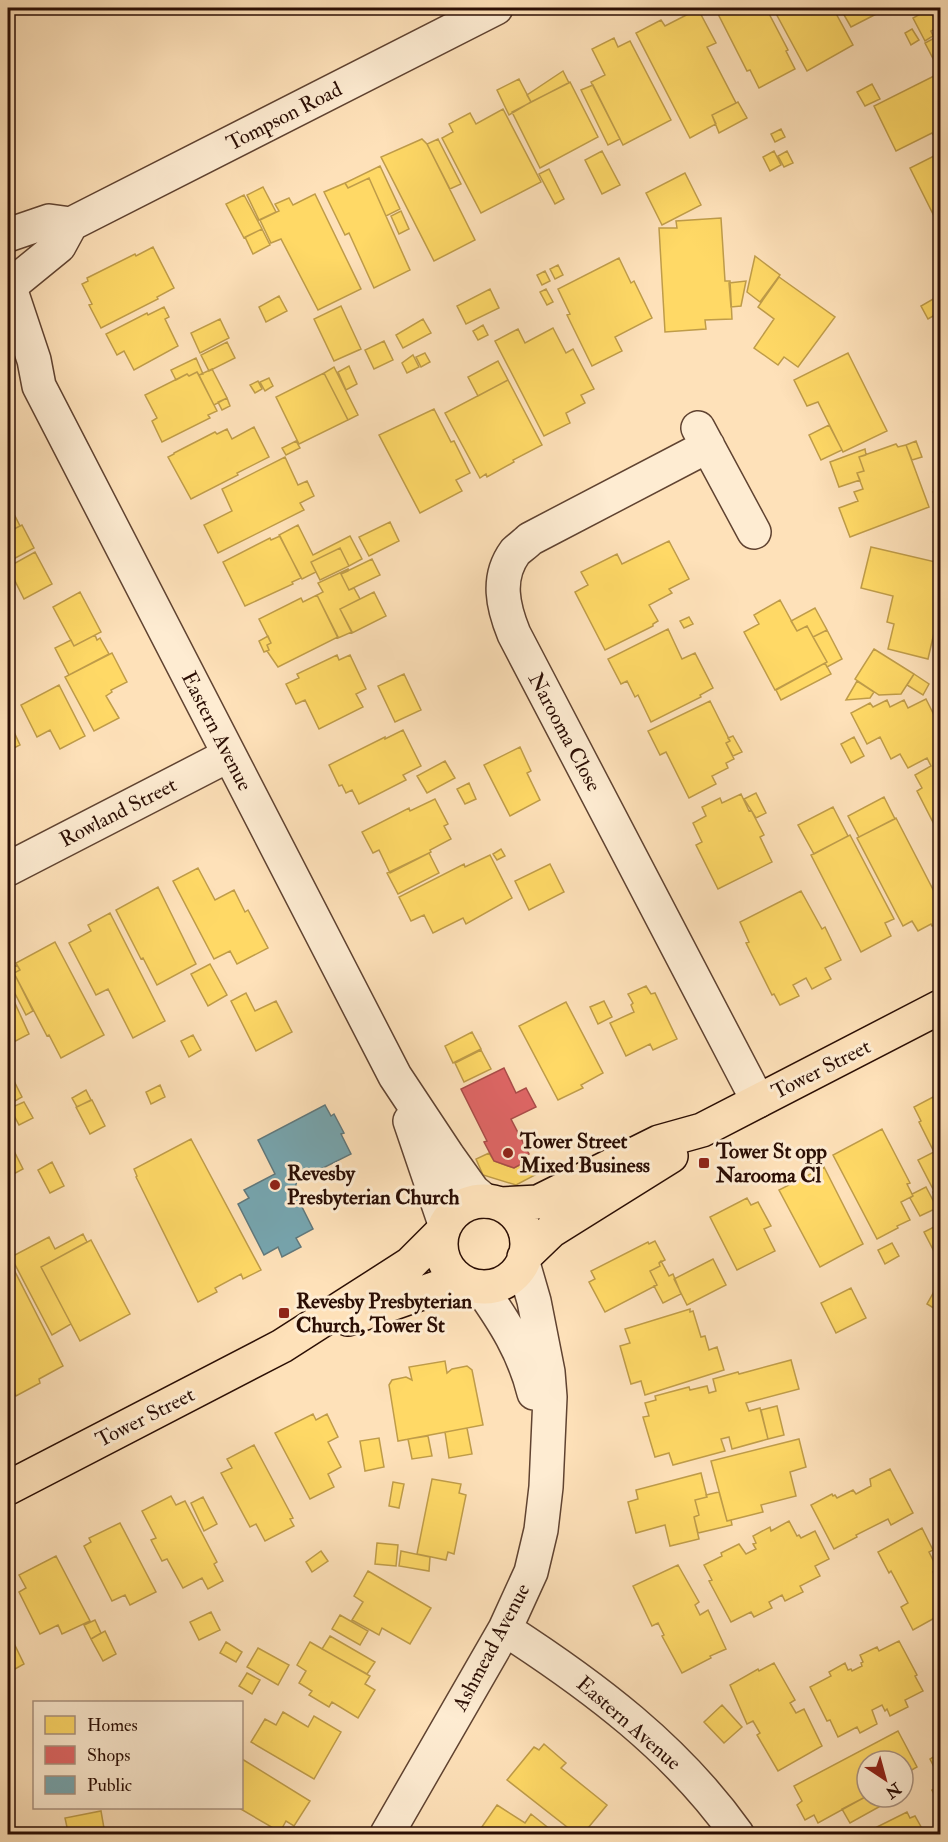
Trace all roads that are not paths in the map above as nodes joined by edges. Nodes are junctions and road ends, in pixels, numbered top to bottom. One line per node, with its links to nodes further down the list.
1 (496, 8): 2 (street, Tompson Road)
2 (71, 224): 3 (street, Tompson Road); 4 (street)
3 (8, 235)
4 (9, 280): 6 (street, Eastern Avenue)
5 (8, 354): 6 (street, Eastern Avenue)
6 (39, 386): 8 (street, Eastern Avenue)
7 (754, 532): 12 (street, Narooma Close)
8 (229, 755): 9 (street, Rowland Street); 11 (street, Eastern Avenue)
9 (8, 869)
10 (940, 1007): 12 (main road, Tower Street)
11 (395, 1076): 14 (street, Eastern Avenue); 15 (street, Eastern Avenue)
12 (758, 1101): 13 (main road, Tower Street)
13 (702, 1130): 14 (main road, Tower Street); 16 (main road, Tower Street)
14 (493, 1203): 15 (main road); 16 (main road)
15 (444, 1227): 17 (main road); 18 (main road, Tower Street)
16 (524, 1260): 17 (main road); 19 (street, Ashmead Avenue)
17 (470, 1283): 18 (main road, Tower Street); 19 (street, Ashmead Avenue)
18 (282, 1346): 20 (main road, Tower Street)
19 (547, 1444): 21 (street, Ashmead Avenue)
20 (8, 1488)
21 (505, 1629): 22 (street, Ashmead Avenue); 23 (street, Eastern Avenue)
22 (387, 1834)
23 (737, 1834)

